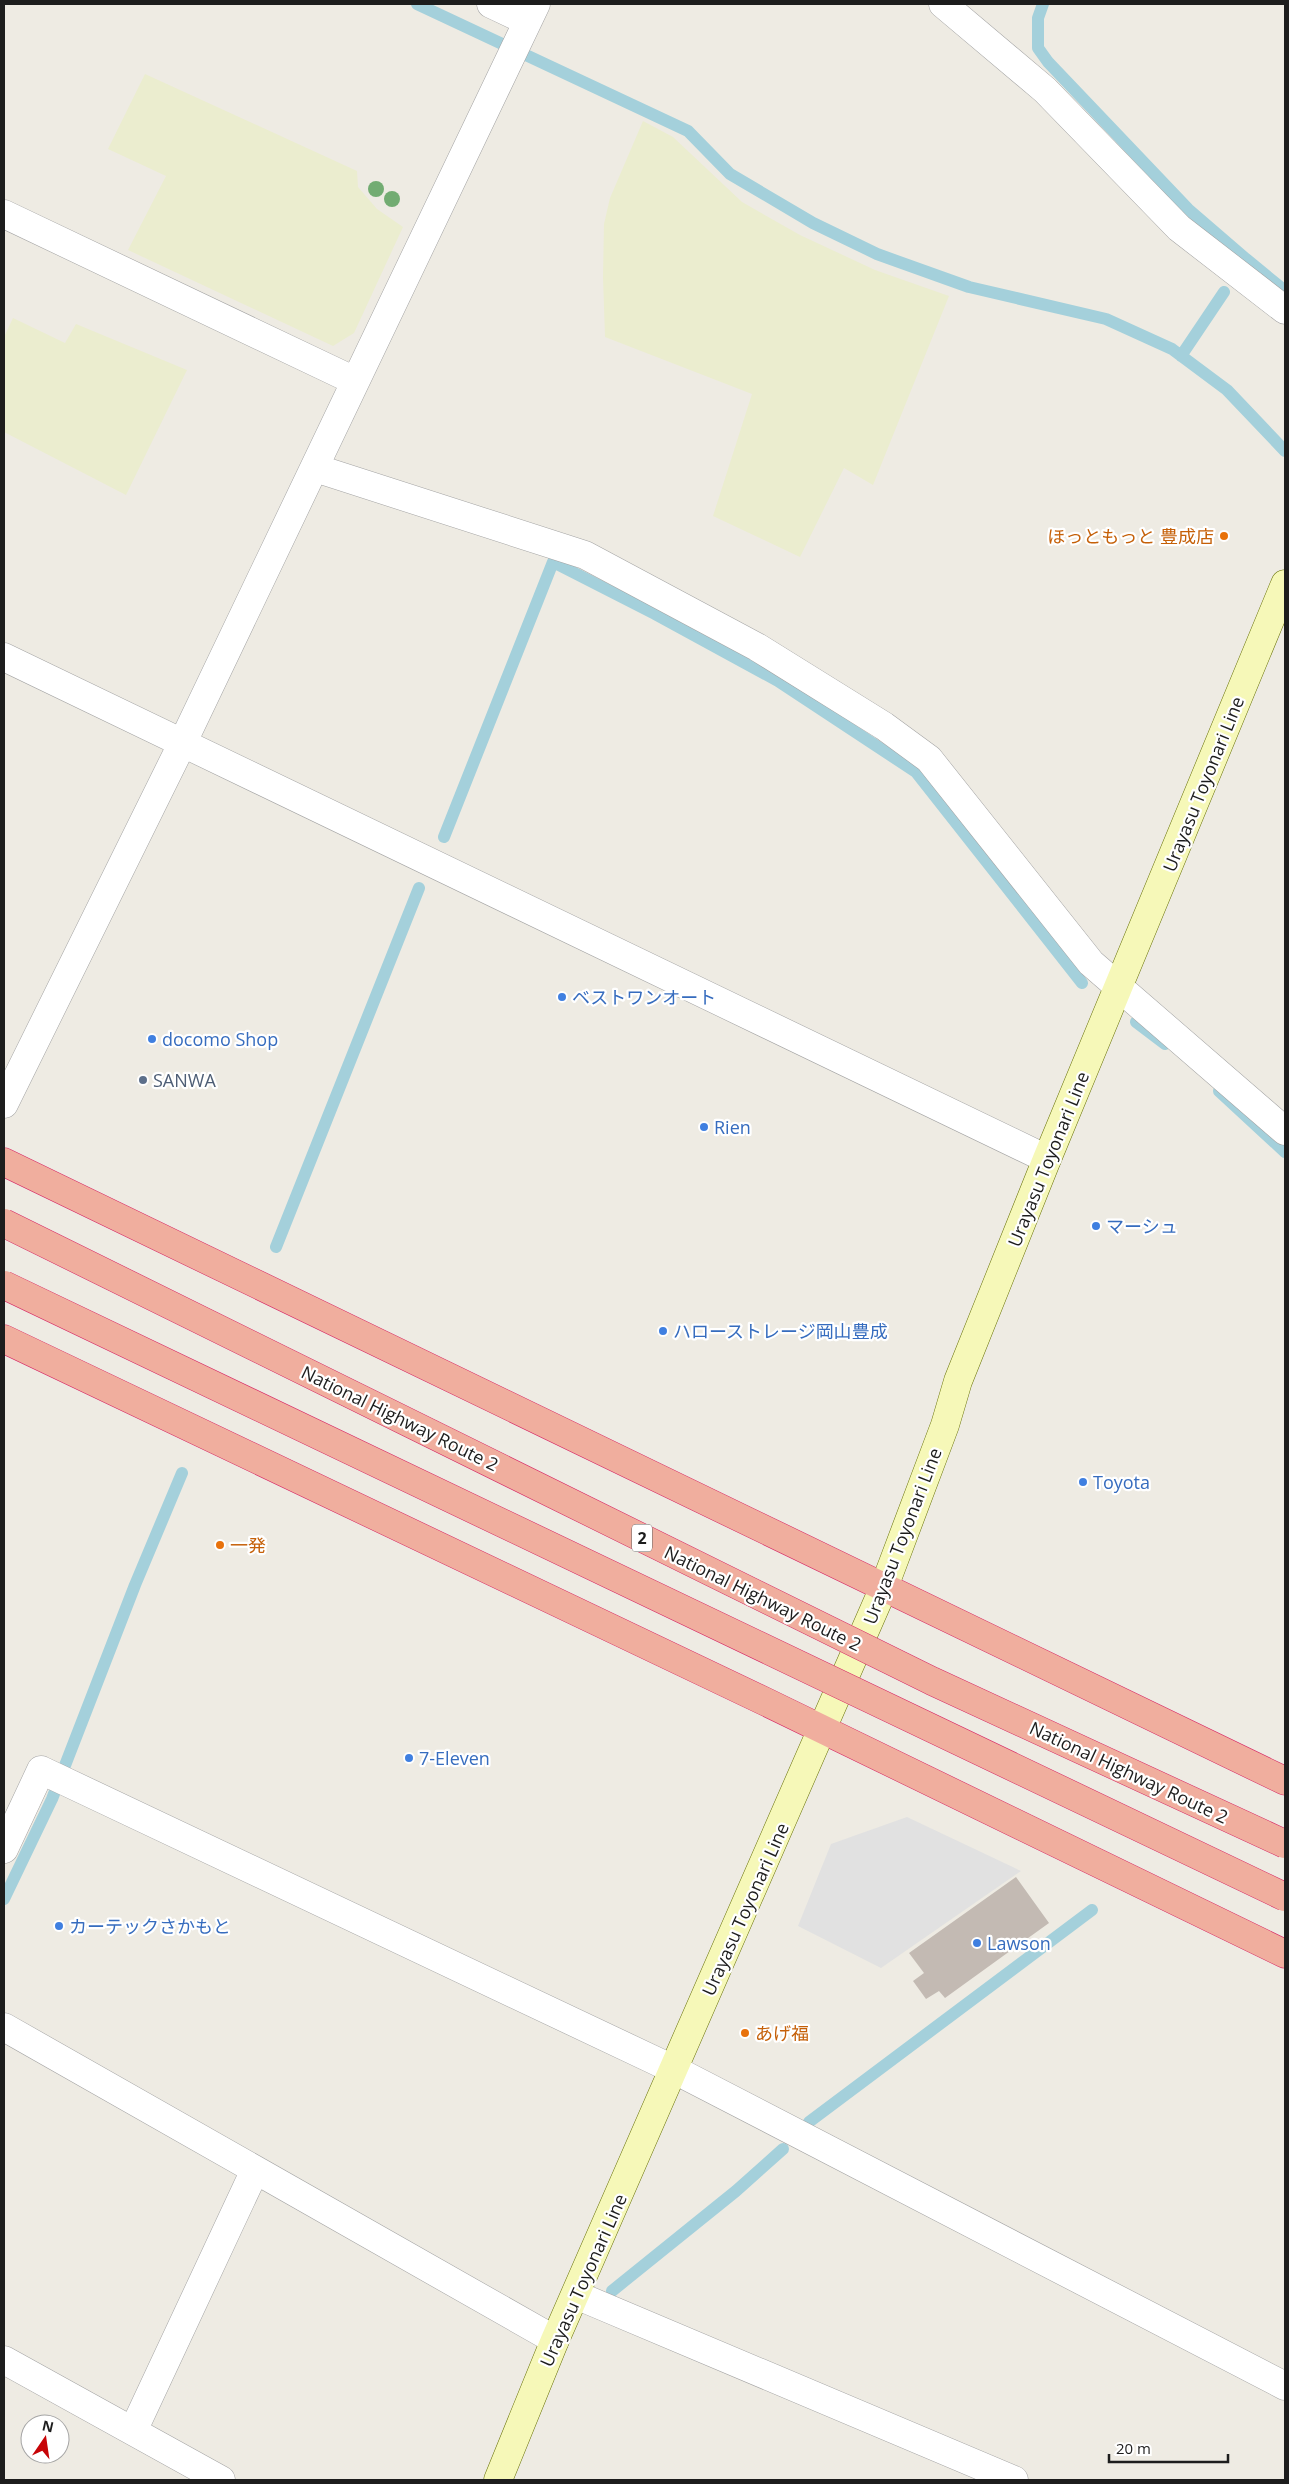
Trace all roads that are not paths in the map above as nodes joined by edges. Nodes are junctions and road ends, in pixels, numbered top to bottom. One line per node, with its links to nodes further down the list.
1 (491, 4): 3 (street)
2 (943, 4): 5 (street)
3 (523, 30): 6 (street)
4 (4, 214): 6 (street)
5 (1285, 310)
6 (355, 381): 7 (street)
7 (315, 468): 10 (street); 11 (street)
8 (1285, 584): 11 (main road, Urayasu Toyonari Line)
9 (4, 658): 10 (street)
10 (182, 744): 12 (street); 14 (street)
11 (1118, 988): 13 (street); 14 (main road, Urayasu Toyonari Line)
12 (4, 1104)
13 (1285, 1131)
14 (1047, 1159): 19 (main road, Urayasu Toyonari Line)
15 (4, 1162): 19 (highway)
16 (4, 1223): 22 (highway, National Highway Route 2 / 2, bridge)
17 (4, 1285): 24 (highway, bridge)
18 (4, 1338): 20 (highway)
19 (884, 1587): 20 (main road, Urayasu Toyonari Line); 21 (highway)
20 (823, 1729): 25 (highway); 27 (main road, Urayasu Toyonari Line)
21 (1285, 1781)
22 (1285, 1844)
23 (4, 1849): 27 (street)
24 (1285, 1897)
25 (1285, 1954)
26 (4, 2027): 28 (street)
27 (675, 2070): 29 (main road, Urayasu Toyonari Line); 32 (street)
28 (256, 2170): 30 (street); 33 (street)
29 (576, 2295): 30 (main road, Urayasu Toyonari Line); 36 (street)
30 (556, 2340): 35 (main road, Urayasu Toyonari Line)
31 (4, 2360): 33 (street)
32 (1285, 2386)
33 (133, 2432): 34 (street)
34 (221, 2480)
35 (498, 2480)
36 (1014, 2480)

